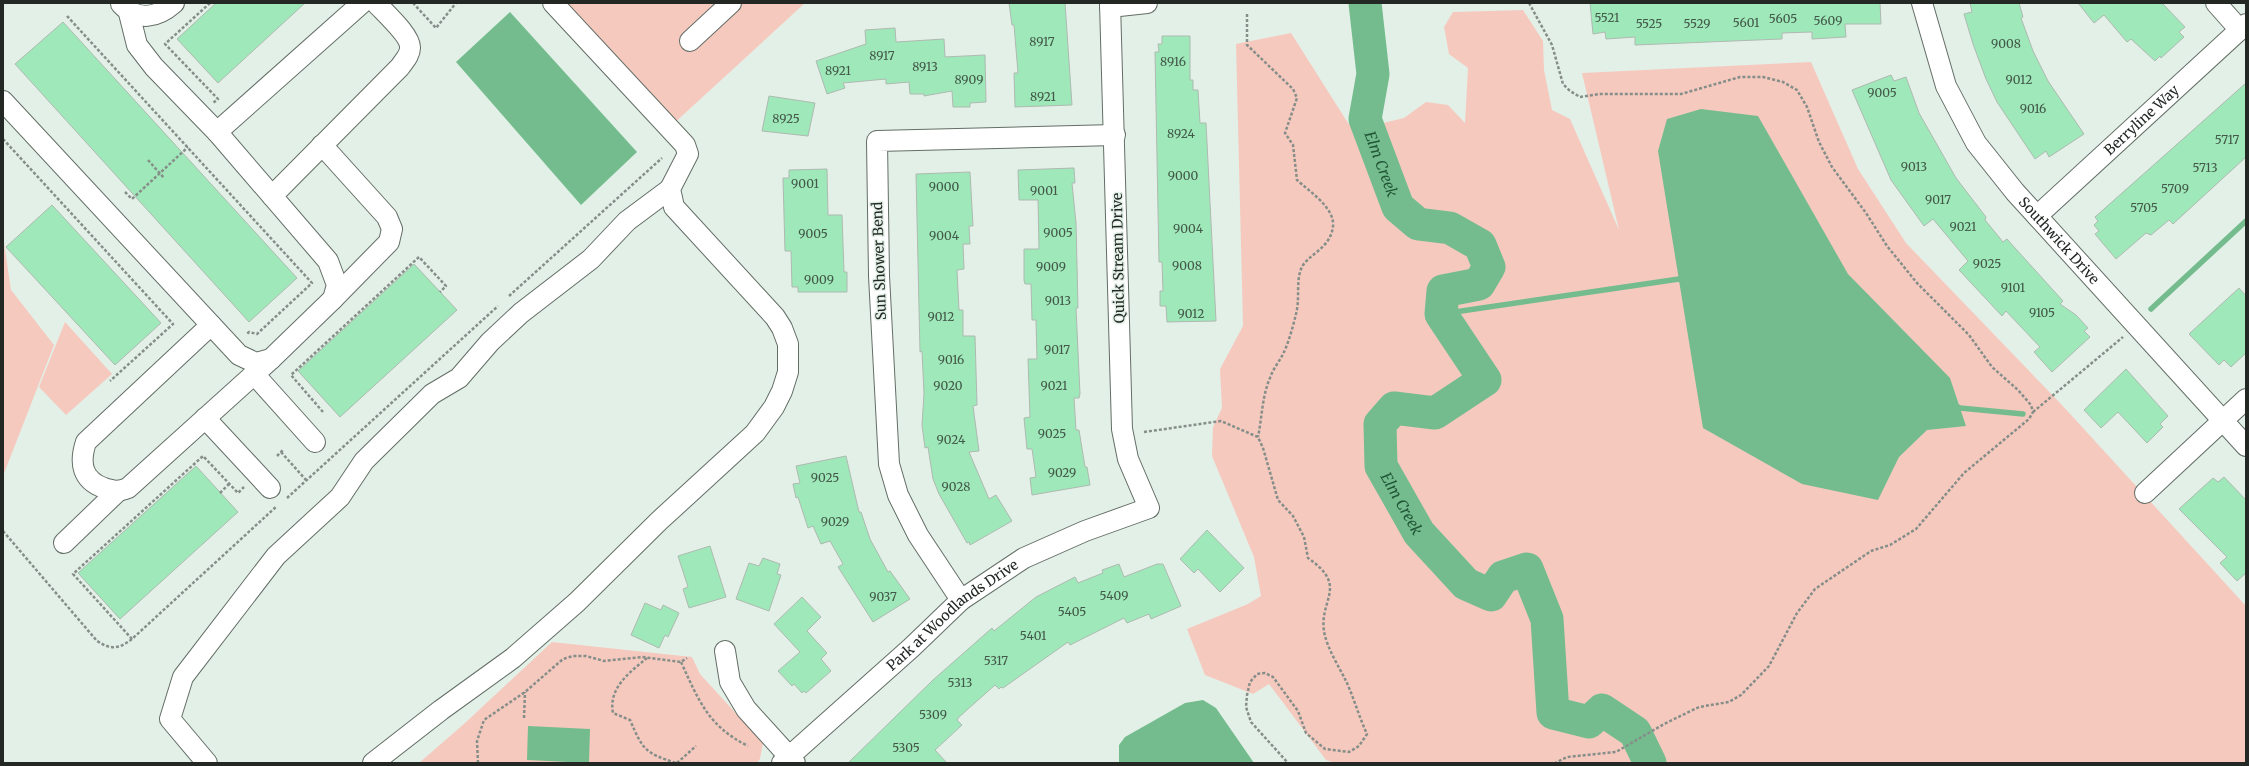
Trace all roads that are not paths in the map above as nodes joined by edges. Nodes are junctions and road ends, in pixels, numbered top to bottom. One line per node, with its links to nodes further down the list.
1 (174, 3): 10 (street)
2 (362, 3): 14 (street)
3 (376, 3): 16 (street)
4 (553, 3): 17 (street)
5 (731, 3): 12 (street)
6 (1147, 3): 9 (street)
7 (1922, 3): 19 (street, Southwick Drive)
8 (2216, 3): 11 (street)
9 (1110, 5): 15 (street, Quick Stream Drive)
10 (124, 8): 14 (street)
11 (2243, 27): 19 (street, Berryline Way)
12 (690, 41)
13 (3, 101): 21 (street)
14 (217, 132): 18 (street)
15 (1115, 135): 32 (street, Quick Stream Drive); 34 (street, Sun Shower Bend)
16 (322, 146): 18 (street); 20 (street)
17 (670, 189): 37 (street); 38 (street)
18 (272, 196): 20 (street)
19 (2037, 216): 26 (street, Southwick Drive)
20 (333, 299): 22 (street)
21 (211, 325): 22 (street); 30 (street)
22 (271, 359): 23 (street)
23 (254, 374): 25 (street); 27 (street)
24 (2246, 399): 26 (street)
25 (205, 418): 29 (street); 30 (street)
26 (2223, 421): 28 (street, Southwick Drive); 31 (street)
27 (315, 442)
28 (2246, 446)
29 (270, 488)
30 (117, 492): 33 (street)
31 (2145, 493)
32 (1149, 508): 34 (street, Park at Woodlands Drive)
33 (64, 543)
34 (961, 600): 36 (street, Park at Woodlands Drive)
35 (725, 651): 36 (street)
36 (789, 761)
37 (207, 763)
38 (373, 763)

